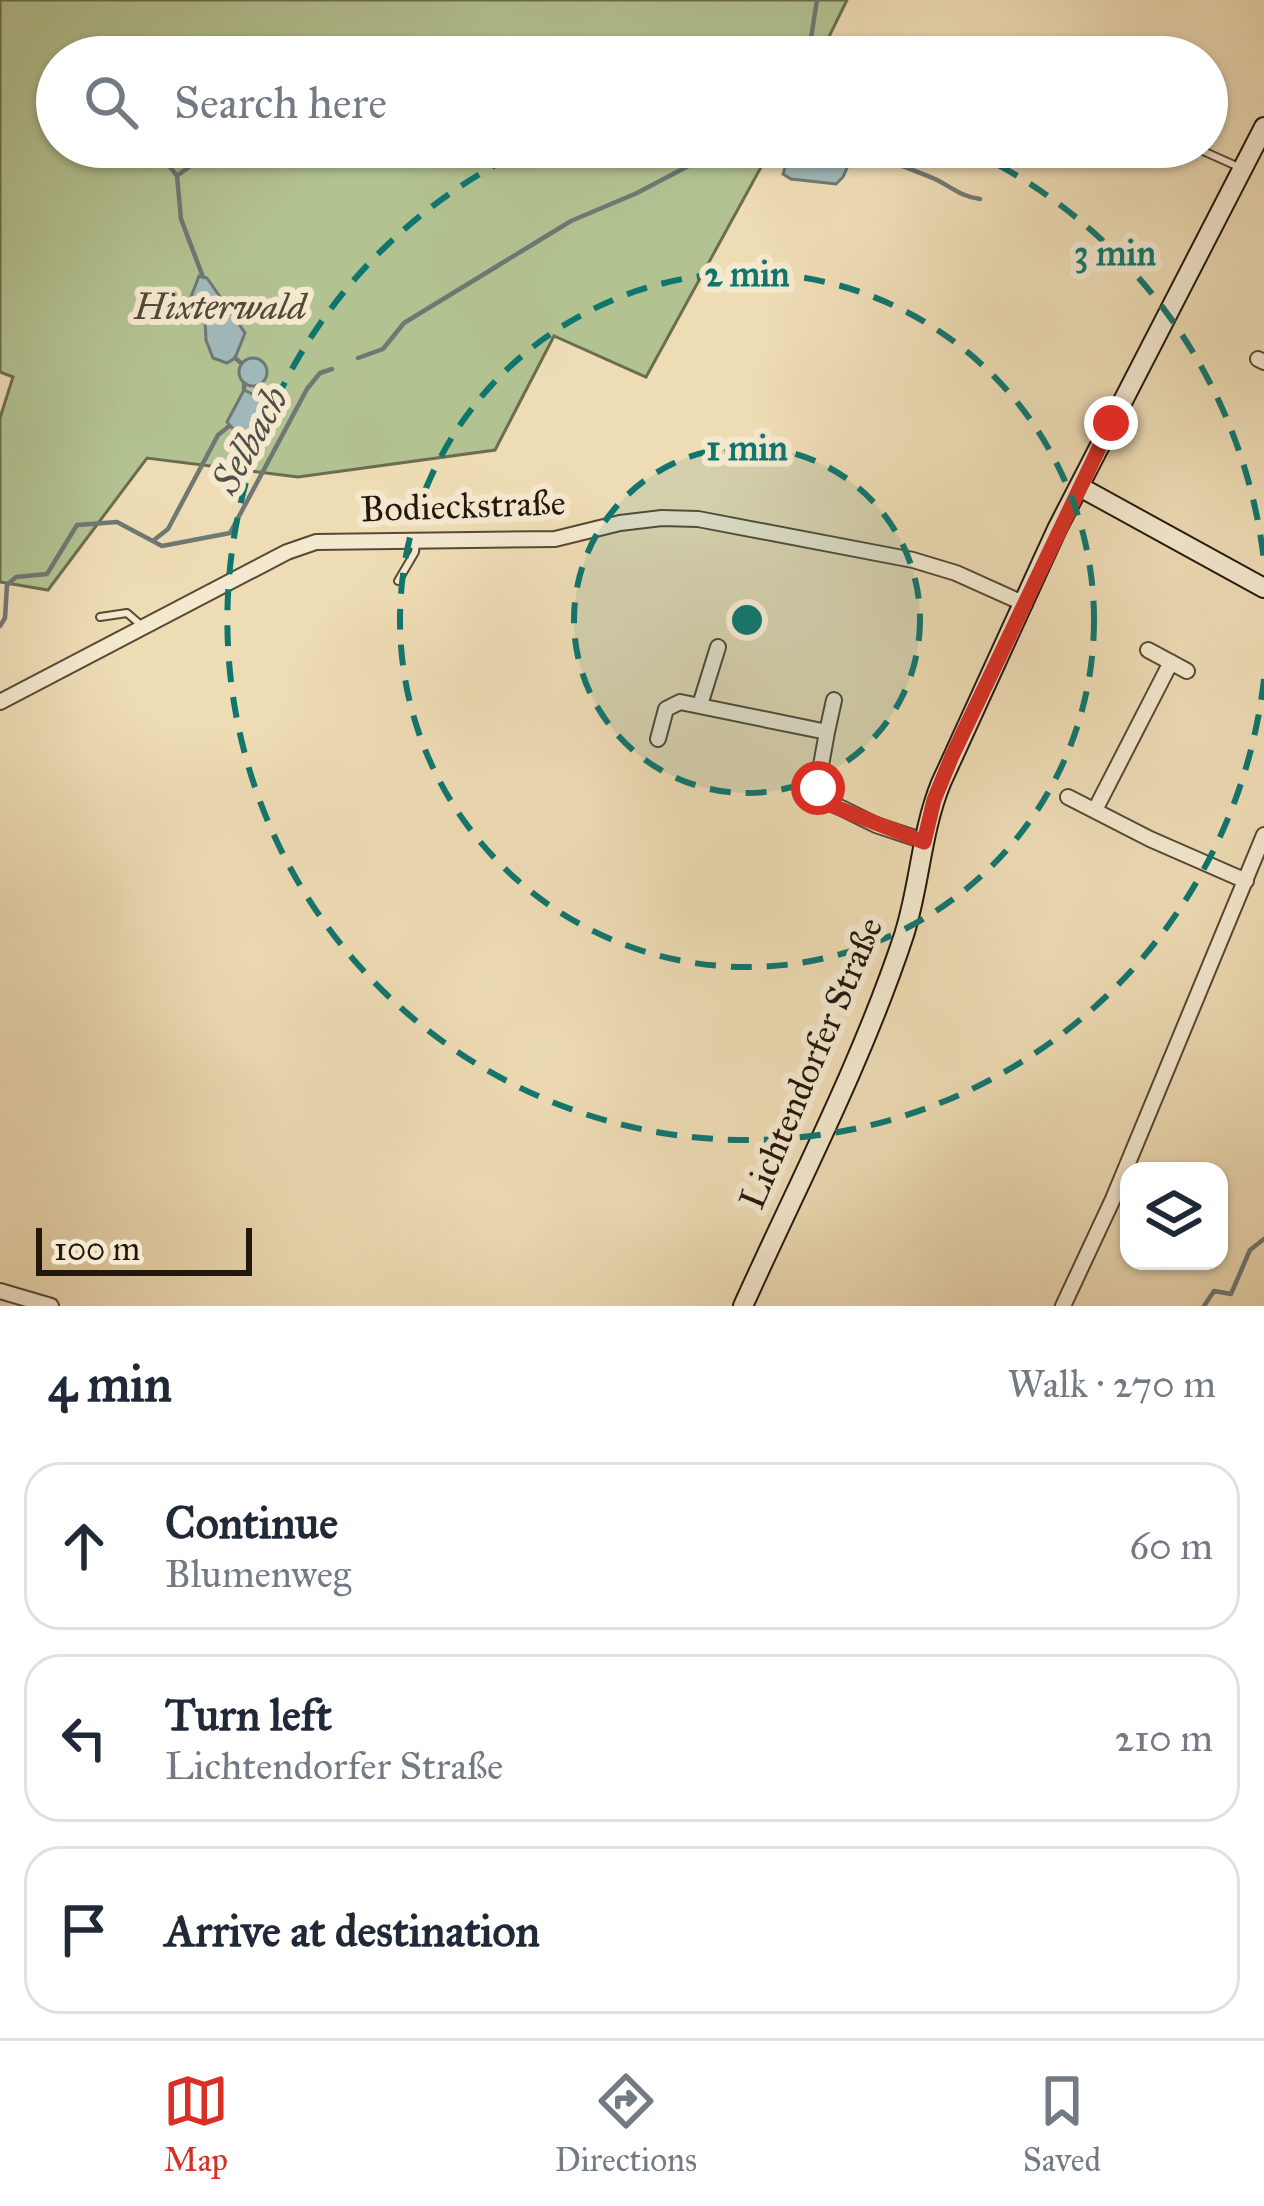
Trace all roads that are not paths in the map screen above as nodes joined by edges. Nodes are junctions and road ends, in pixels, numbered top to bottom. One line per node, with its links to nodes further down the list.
1 (1264, 127): 3 (main road, Lichtendorfer Straße)
2 (1228, 163): 3 (lane)
3 (1244, 170): 4 (main road, Lichtendorfer Straße)
4 (1080, 487): 7 (main road); 8 (main road, Lichtendorfer Straße)
5 (416, 539): 6 (lane); 8 (street, Bodieckstraße); 10 (street, Bodieckstraße)
6 (398, 581)
7 (1264, 588)
8 (1024, 604): 23 (main road, Lichtendorfer Straße)
9 (100, 617): 10 (lane)
10 (144, 628): 16 (street, Bodieckstraße)
11 (718, 646): 17 (street)
12 (1148, 650): 13 (street)
13 (1171, 662): 14 (street); 21 (street)
14 (1187, 671)
15 (834, 700): 18 (street)
16 (0, 702)
17 (700, 705): 18 (street); 19 (street)
18 (827, 732): 23 (street)
19 (658, 739)
20 (1068, 797): 21 (street)
21 (1095, 810): 24 (street)
22 (1264, 835): 24 (street)
23 (924, 842): 27 (main road, Lichtendorfer Straße)
24 (1246, 881): 28 (street)
25 (0, 1291): 26 (street)
26 (51, 1306)
27 (743, 1306)
28 (1063, 1306)

